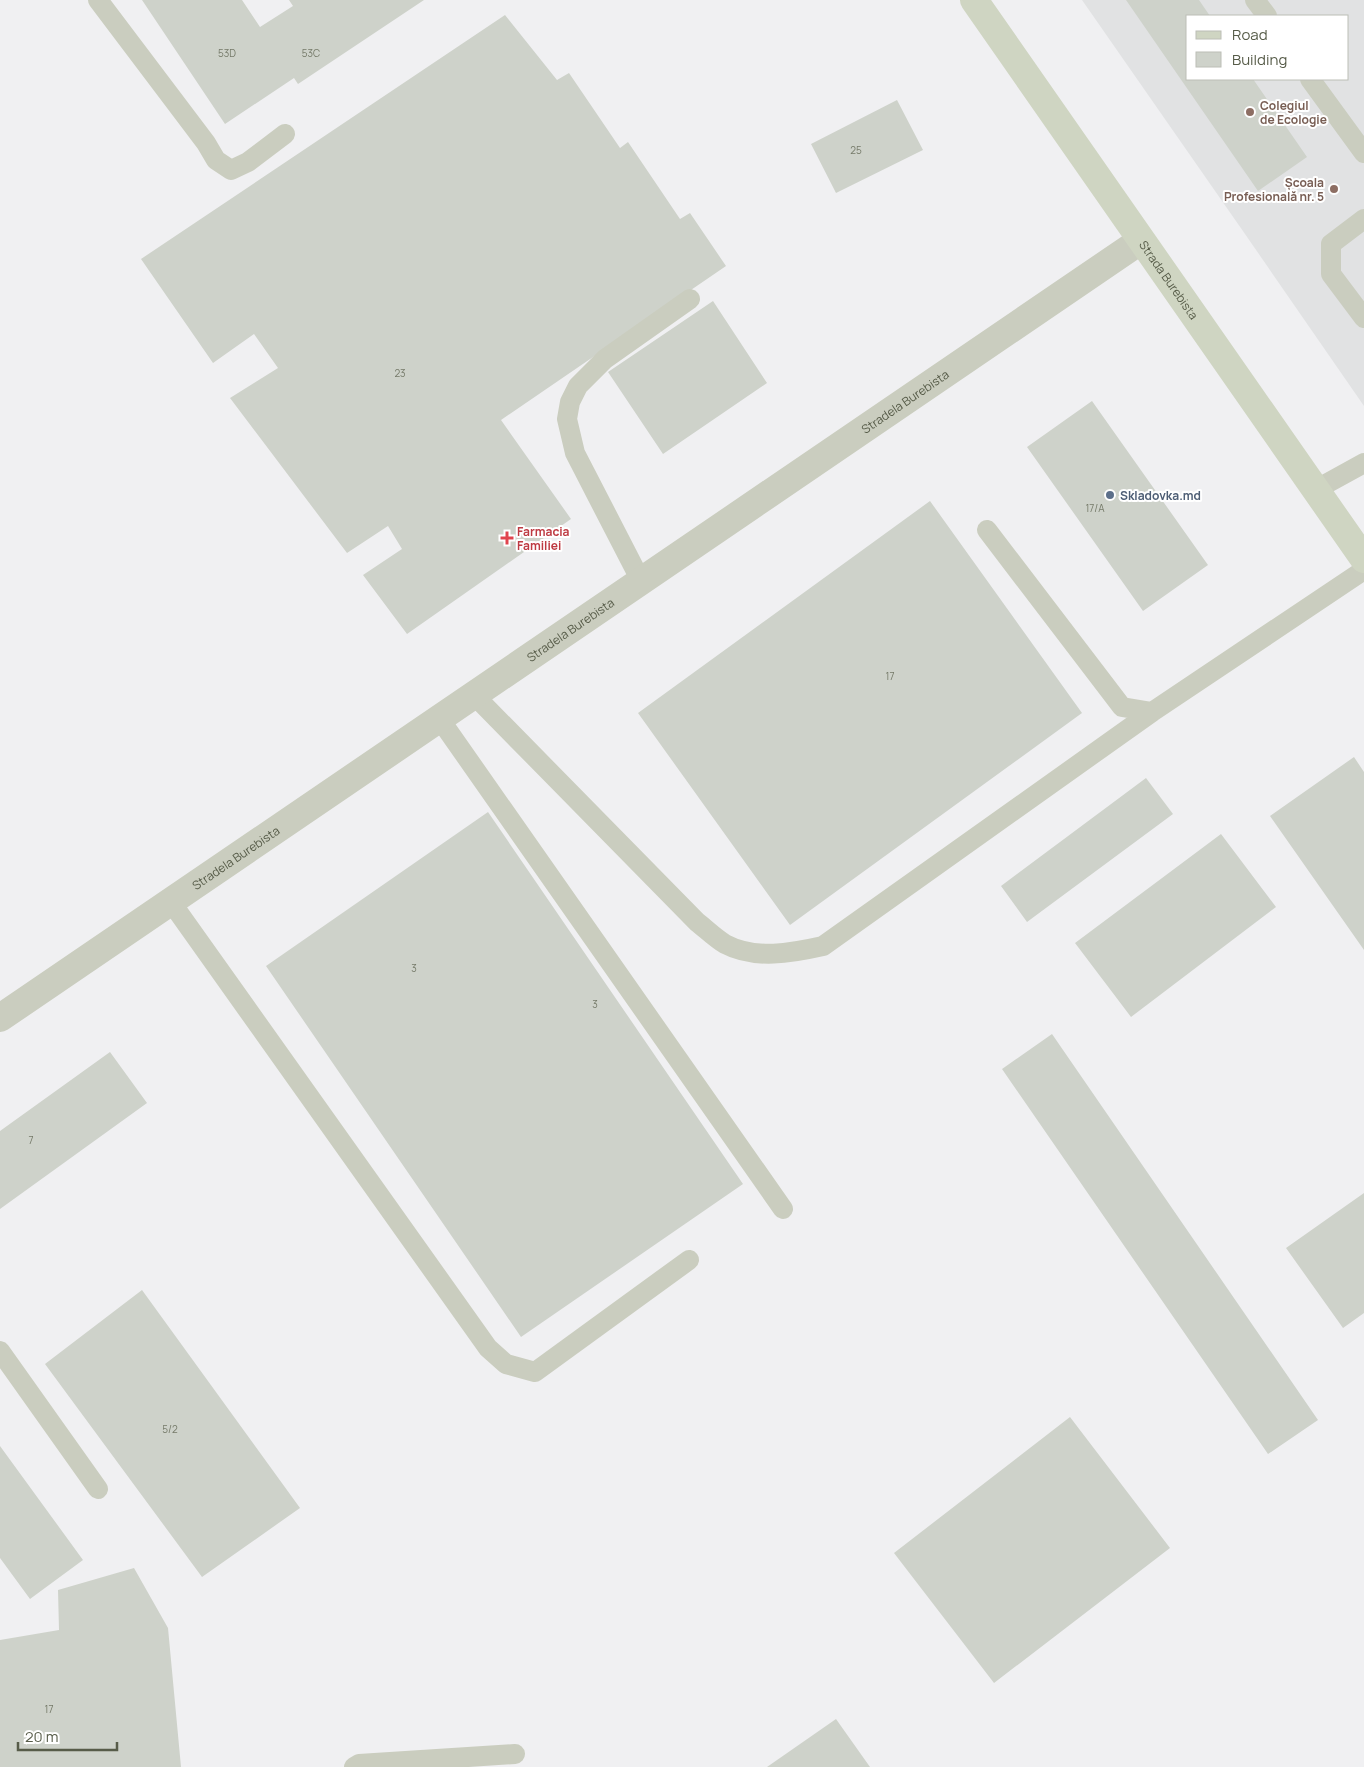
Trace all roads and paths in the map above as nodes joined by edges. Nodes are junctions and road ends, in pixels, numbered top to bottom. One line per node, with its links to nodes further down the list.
1 (98, 0): 6 (lane)
2 (974, 0): 9 (main road, Strada Burebista)
3 (1255, 0): 4 (lane)
4 (1265, 15)
5 (1311, 80): 7 (lane)
6 (285, 134)
7 (1364, 153)
8 (1364, 220): 11 (lane)
9 (1140, 240): 13 (main road, Strada Burebista); 17 (street, Stradela Burebista)
10 (690, 299): 17 (lane)
11 (1364, 318)
12 (1364, 463): 13 (lane)
13 (1315, 490): 15 (main road, Strada Burebista)
14 (987, 530): 19 (lane)
15 (1364, 559)
16 (1364, 570): 19 (lane)
17 (641, 581): 18 (street, Stradela Burebista)
18 (474, 695): 19 (lane); 20 (street, Stradela Burebista)
19 (1152, 712)
20 (439, 718): 21 (street, Stradela Burebista); 23 (lane)
21 (171, 902): 22 (street, Stradela Burebista); 24 (lane)
22 (0, 1018)
23 (783, 1209)
24 (689, 1260)
25 (0, 1352): 26 (lane)
26 (98, 1489)
27 (515, 1754): 28 (lane)
28 (354, 1767)

